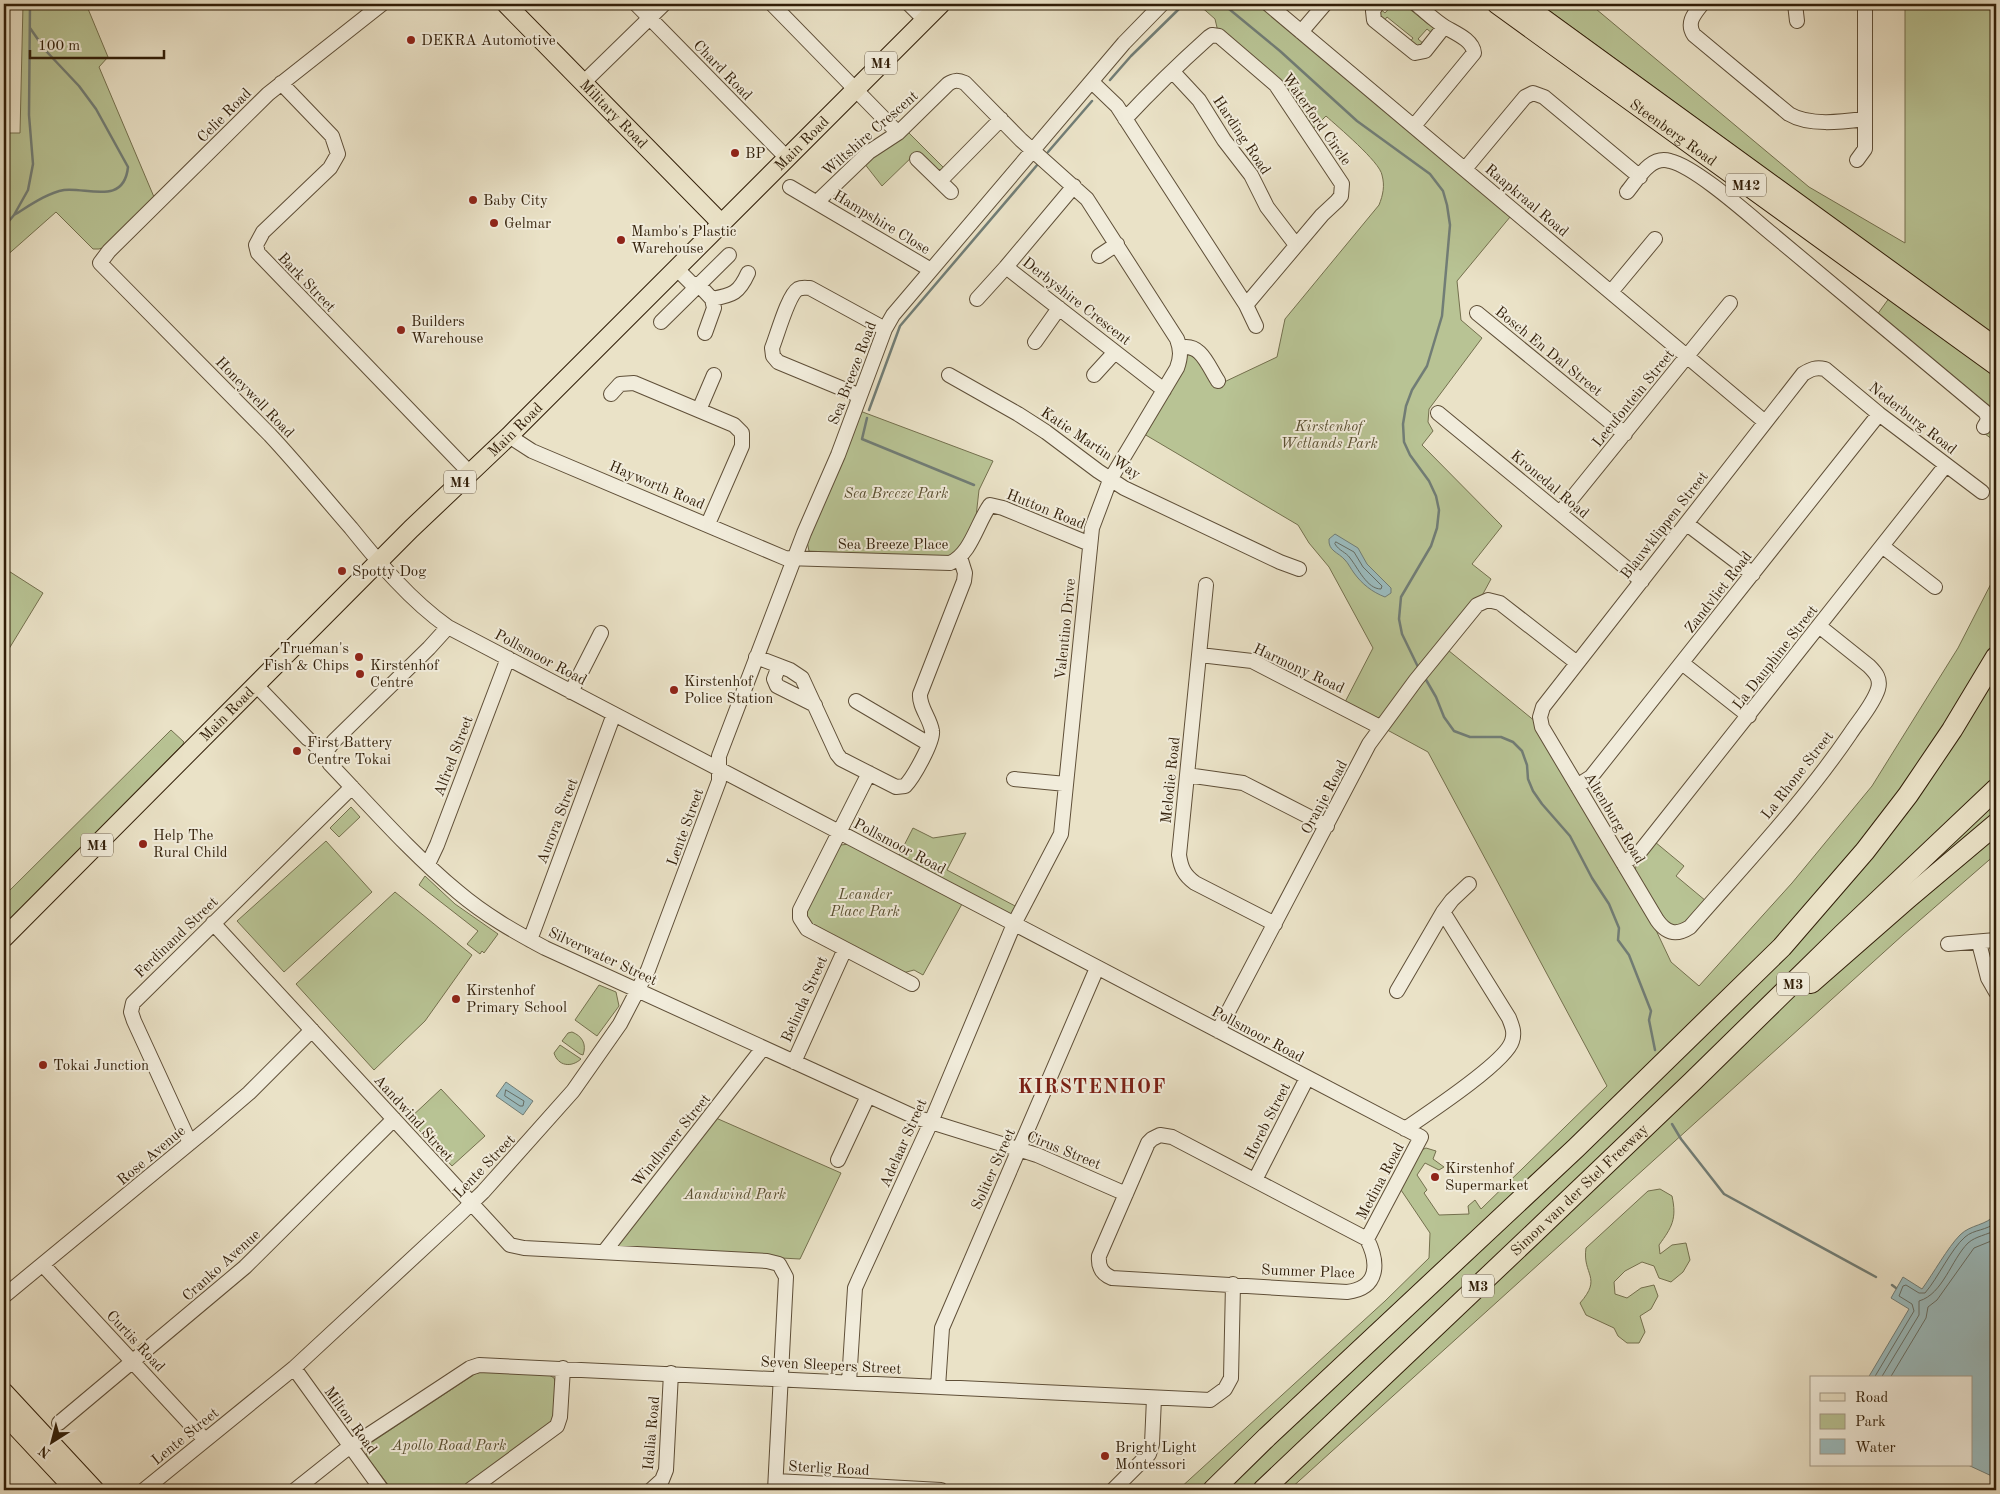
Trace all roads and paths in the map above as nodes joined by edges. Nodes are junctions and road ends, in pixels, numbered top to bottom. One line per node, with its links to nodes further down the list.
1 (382, 4): 25 (street, Celie Road)
2 (506, 4): 26 (main road, Military Road)
3 (636, 4): 18 (street, Chard Road)
4 (664, 4): 18 (street)
5 (772, 4): 27 (street)
6 (909, 4): 19 (street)
7 (941, 4): 19 (main road, Main Road / M4)
8 (1162, 4): 24 (street, Sea Breeze Road)
9 (1268, 4): 22 (street, Raapkraal Road)
10 (1324, 4): 22 (street)
11 (1377, 4): 21 (street)
12 (1416, 4): 21 (street)
13 (1496, 4): 73 (main road, Steenberg Road / M42)
14 (1524, 4): 69 (main road, Steenberg Road / M42)
15 (1702, 4): 30 (street)
16 (1795, 4): 20 (street)
17 (1865, 4): 30 (street)
18 (650, 18): 26 (street); 34 (street, Chard Road)
19 (925, 20): 27 (main road, Main Road / M4)
20 (1797, 21)
21 (1444, 27): 31 (street)
22 (1301, 32): 31 (street, Raapkraal Road)
23 (1173, 72): 28 (street, Waterford Circle); 48 (street, Harding Road); 48 (street, Waterford Circle)
24 (1092, 82): 28 (street); 33 (street, Sea Breeze Road)
25 (281, 83): 51 (street, Celie Road); 90 (street, Bark Street)
26 (583, 83): 45 (main road, Military Road)
27 (856, 89): 32 (street); 34 (main road, Main Road / M4)
28 (1125, 119): 61 (street)
29 (1001, 120): 32 (street, Wiltshire Crescent); 33 (street, Wiltshire Crescent); 39 (street)
30 (1864, 120): 36 (street)
31 (1414, 126): 37 (street, Raapkraal Road)
32 (898, 133): 44 (street, Wiltshire Crescent)
33 (1034, 150): 40 (street); 54 (street, Sea Breeze Road)
34 (788, 159): 45 (main road, Main Road / M4)
35 (917, 159): 39 (street)
36 (1857, 160)
37 (1465, 169): 38 (street); 57 (street, Raapkraal Road)
38 (1640, 177): 43 (street); 86 (street)
39 (940, 181): 42 (street)
40 (1074, 186): 47 (street); 53 (street, Derbyshire Crescent)
41 (790, 187): 44 (street, Hampshire Close)
42 (951, 192)
43 (1627, 192)
44 (816, 202): 54 (street, Hampshire Close)
45 (722, 222): 52 (main road, Main Road / M4)
46 (1655, 239): 57 (street)
47 (1117, 244): 50 (street); 70 (street)
48 (1296, 245): 61 (street, Waterford Circle)
49 (729, 255): 56 (street)
50 (1099, 256)
51 (100, 262): 101 (street, Honeywell Road)
52 (680, 265): 56 (street); 88 (main road, Main Road / M4)
53 (1006, 267): 59 (street); 62 (street, Derbyshire Crescent)
54 (931, 270): 66 (street, Sea Breeze Road)
55 (748, 273): 58 (street)
56 (698, 284): 58 (street); 64 (street)
57 (1611, 292): 72 (street, Raapkraal Road)
58 (712, 299): 67 (street)
59 (977, 299)
60 (1730, 303): 72 (street, Leeufontein Street)
61 (1246, 305): 65 (street)
62 (1059, 308): 68 (street); 71 (street, Derbyshire Crescent)
63 (1477, 313): 87 (street, Bosch En Dal Street)
64 (661, 322)
65 (1256, 326)
66 (884, 329): 81 (street, Sea Breeze Road); 81 (street)
67 (705, 333)
68 (1035, 342)
69 (1996, 347)
70 (1180, 348): 78 (street); 79 (street, Valentino Drive)
71 (1115, 352): 77 (street); 79 (street, Derbyshire Crescent)
72 (1687, 357): 85 (street, Raapkraal Road); 87 (street, Leeufontein Street)
73 (1996, 366)
74 (1825, 369): 84 (street, Nederburg Road); 85 (street, Blauwklippen Street)
75 (714, 375): 82 (street)
76 (949, 375): 91 (street, Katie Martin Way)
77 (1094, 376)
78 (1218, 381)
79 (1164, 390): 91 (street, Valentino Drive)
80 (611, 394): 82 (street)
81 (860, 396): 100 (street, Sea Breeze Road)
82 (699, 410): 95 (street)
83 (1438, 413): 94 (street, Kronedal Road)
84 (1880, 414): 89 (street, Nederburg Road); 103 (street, Zandvliet Road)
85 (1765, 422): 96 (street, Blauwklippen Street)
86 (1984, 427)
87 (1624, 434): 94 (street, Leeufontein Street)
88 (509, 436): 90 (main road, Main Road / M4); 95 (street, Hayworth Road)
89 (1946, 465): 92 (street, Nederburg Road); 98 (street, La Dauphine Street)
90 (470, 473): 101 (main road, Main Road / M4)
91 (1110, 480): 97 (street, Valentino Drive); 102 (street, Katie Martin Way)
92 (1982, 492)
93 (990, 505): 97 (street, Hutton Road); 99 (street, Sea Breeze Place)
94 (1560, 513): 104 (street, Kronedal Road)
95 (708, 524): 100 (street, Hayworth Road)
96 (1687, 524): 103 (street); 104 (street, Blauwklippen Street)
97 (1090, 544): 131 (street, Valentino Drive)
98 (1882, 546): 106 (street); 107 (street, La Dauphine Street)
99 (960, 557): 100 (street, Sea Breeze Place); 125 (street)
100 (795, 558): 111 (street, Sea Breeze Road)
101 (378, 562): 108 (street, Pollsmoor Road); 117 (main road, Main Road / M4)
102 (1299, 569)
103 (1753, 574): 115 (street, Zandvliet Road)
104 (1642, 581): 114 (street, Blauwklippen Street)
105 (1206, 585): 110 (street, Melodie Road)
106 (1935, 588)
107 (1819, 626): 122 (street, La Dauphine Street); 145 (street, La Rhone Street)
108 (448, 627): 113 (street, Pollsmoor Road); 126 (street)
109 (601, 633): 118 (street)
110 (1200, 655): 124 (street, Harmony Road); 129 (street, Melodie Road)
111 (756, 657): 116 (street); 127 (street, Sea Breeze Road)
112 (1996, 657): 203 (highway, M3)
113 (508, 658): 118 (street, Pollsmoor Road); 139 (street, Alfred Street)
114 (1577, 663): 123 (street, Blauwklippen Street); 124 (street, Oranje Road)
115 (1682, 663): 122 (street); 132 (street, Zandvliet Road)
116 (779, 666): 120 (street); 120 (street)
117 (256, 685): 126 (street, Silverwater Street); 146 (main road, Main Road / M4)
118 (571, 692): 121 (street, Pollsmoor Road)
119 (856, 701): 125 (street)
120 (815, 705): 128 (street)
121 (614, 714): 127 (street, Pollsmoor Road); 147 (street, Aurora Street)
122 (1749, 716): 138 (street, La Dauphine Street)
123 (1540, 717): 132 (street, Altenburg Road)
124 (1380, 727): 136 (street, Oranje Road)
125 (929, 744): 128 (street)
126 (326, 756): 133 (street, Silverwater Street)
127 (720, 770): 137 (street, Pollsmoor Road); 154 (street, Lente Street)
128 (869, 773): 137 (street)
129 (1187, 775): 136 (street); 144 (street, Melodie Road)
130 (1014, 779): 131 (street)
131 (1066, 784): 143 (street, Valentino Drive)
132 (1577, 786): 138 (street, Altenburg Road)
133 (352, 787): 139 (street, Silverwater Street); 142 (street, Ferdinand Street)
134 (1996, 789): 162 (highway, Simon van der Stel Freeway / M3)
135 (1996, 824): 162 (highway)
136 (1327, 826): 144 (street, Oranje Road)
137 (839, 832): 143 (street, Pollsmoor Road); 151 (street)
138 (1623, 863): 145 (street, Altenburg Road)
139 (428, 864): 147 (street, Silverwater Street)
140 (1469, 884): 141 (street)
141 (1443, 912): 155 (street); 166 (street)
142 (213, 923): 157 (street, Aandwind Street); 168 (street, Ferdinand Street)
143 (1014, 924): 152 (street, Pollsmoor Road); 165 (street, Adelaar Street)
144 (1275, 924): 158 (street, Oranje Road)
145 (1668, 932)
146 (4, 938)
147 (530, 940): 154 (street, Silverwater Street)
148 (1996, 940): 149 (street)
149 (1979, 943): 150 (street); 156 (street)
150 (1948, 944)
151 (845, 949): 153 (street); 160 (street, Belinda Street)
152 (1097, 968): 158 (street, Pollsmoor Road); 169 (street, Soliter Street)
153 (912, 984)
154 (638, 991): 159 (street, Silverwater Street); 173 (street, Lente Street)
155 (1398, 991)
156 (1996, 992)
157 (312, 1030): 164 (street, Aandwind Street); 168 (street, Rose Avenue)
158 (1218, 1031): 161 (street, Pollsmoor Road)
159 (764, 1048): 160 (street, Silverwater Street); 175 (street, Windhover Street)
160 (794, 1062): 163 (street, Silverwater Street)
161 (1307, 1078): 166 (street, Pollsmoor Road); 171 (street, Horeb Street)
162 (1692, 1082): 204 (highway, Simon van der Stel Freeway / M3)
163 (868, 1096): 165 (street, Silverwater Street); 170 (street)
164 (394, 1119): 173 (street, Aandwind Street); 179 (street, Cranko Avenue)
165 (931, 1122): 169 (street, Cirus Street); 184 (street, Adelaar Street)
166 (1405, 1129): 167 (street, Pollsmoor Road)
167 (1421, 1137): 174 (street, Medina Road)
168 (190, 1143): 176 (street, Rose Avenue)
169 (1020, 1149): 172 (street, Cirus Street); 185 (street, Soliter Street)
170 (838, 1160)
171 (1255, 1180): 172 (street, Summer Place); 174 (street, Summer Place)
172 (1126, 1194): 177 (street, Summer Place)
173 (471, 1204): 175 (street, Aandwind Street); 180 (street, Lente Street)
174 (1367, 1239): 177 (street, Summer Place)
175 (604, 1252): 183 (street, Aandwind Street)
176 (43, 1265): 178 (street, Rose Avenue); 179 (street, Curtis Road)
177 (1233, 1284): 187 (street, Seven Sleepers Street)
178 (4, 1296)
179 (133, 1362): 189 (street, Cranko Avenue); 190 (street, Curtis Road)
180 (294, 1368): 190 (street, Lente Street); 191 (street, Milton Road)
181 (563, 1368): 182 (street, Seven Sleepers Street); 191 (street, Seven Sleepers Street); 199 (street)
182 (671, 1373): 183 (street, Seven Sleepers Street); 200 (street, Idalia Road)
183 (780, 1379): 184 (street, Seven Sleepers Street); 192 (street)
184 (849, 1382): 185 (street, Seven Sleepers Street)
185 (938, 1387): 187 (street, Seven Sleepers Street)
186 (4, 1392): 195 (main road)
187 (1154, 1398): 202 (street)
188 (4, 1414): 194 (main road)
189 (59, 1423)
190 (205, 1440): 196 (street, Lente Street)
191 (350, 1447): 197 (street, Seven Sleepers Street); 198 (street, Milton Road)
192 (776, 1486): 193 (street, Sterlig Road)
193 (877, 1489): 201 (street, Sterlig Road)
194 (75, 1490)
195 (95, 1490)
196 (144, 1490)
197 (295, 1490)
198 (382, 1490)
199 (470, 1490)
200 (651, 1490)
201 (941, 1490)
202 (1113, 1490)
203 (1213, 1490)
204 (1263, 1490)

